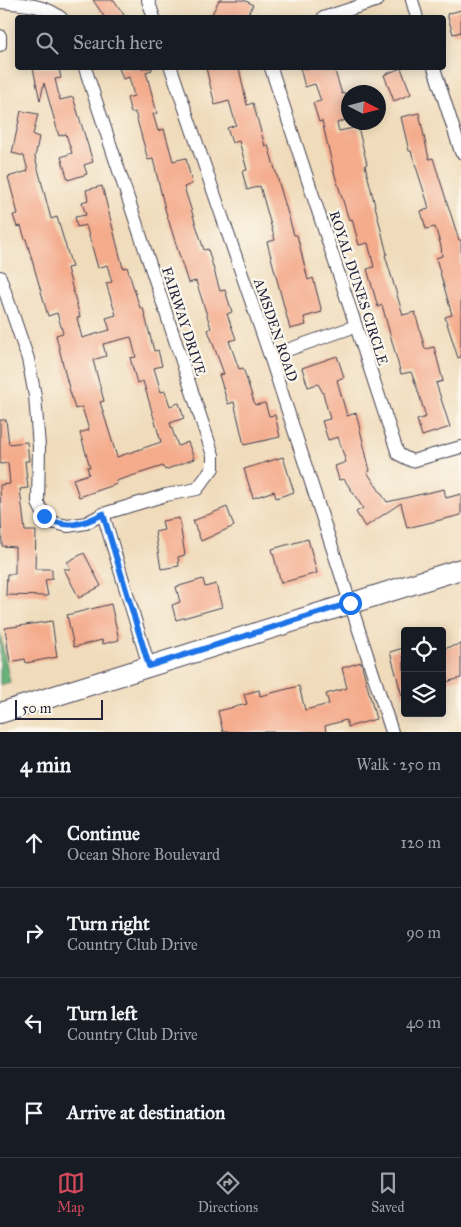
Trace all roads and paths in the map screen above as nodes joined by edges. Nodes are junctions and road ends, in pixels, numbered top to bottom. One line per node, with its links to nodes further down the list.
1 (148, 0): 6 (street)
2 (378, 0): 7 (street)
3 (412, 0): 8 (street)
4 (0, 2): 5 (street)
5 (57, 15)
6 (153, 15)
7 (332, 15)
8 (417, 15)
9 (0, 36): 10 (street)
10 (0, 45)
11 (85, 70): 20 (street, FAIRWAY DRIVE)
12 (172, 70): 18 (street, AMSDEN ROAD)
13 (272, 70): 17 (street, ROYAL DUNES CIRCLE)
14 (435, 70): 15 (street)
15 (461, 152)
16 (0, 277): 20 (street, FAIRWAY DRIVE)
17 (356, 326): 18 (street); 19 (street, ROYAL DUNES CIRCLE)
18 (270, 356): 22 (street, AMSDEN ROAD)
19 (461, 447)
20 (103, 514): 23 (street)
21 (461, 569): 22 (main road)
22 (350, 603): 23 (main road); 25 (street, AMSDEN ROAD)
23 (149, 666): 24 (main road)
24 (0, 713)
25 (392, 732)

